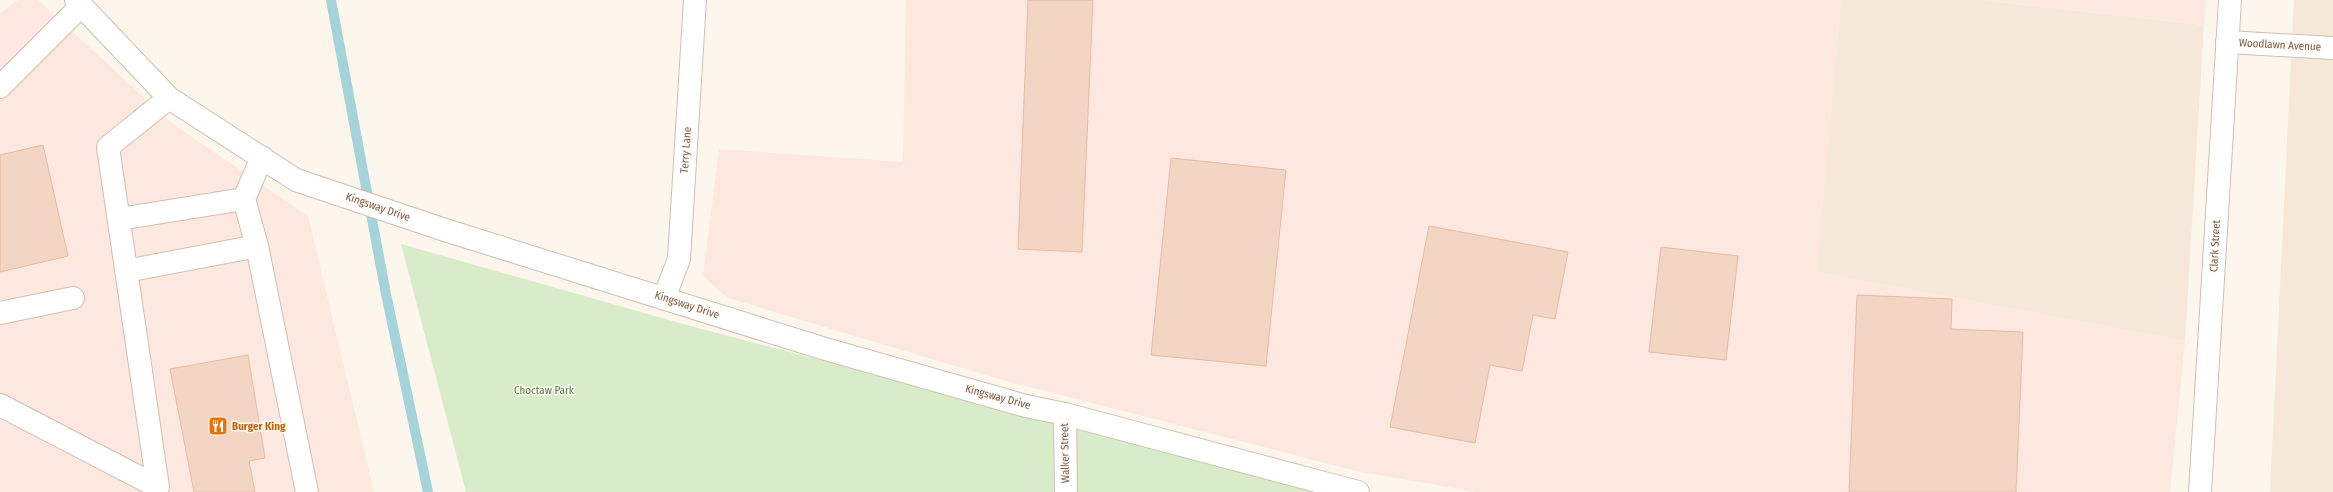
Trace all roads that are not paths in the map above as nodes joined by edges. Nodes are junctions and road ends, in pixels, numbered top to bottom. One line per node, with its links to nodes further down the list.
1 (695, 0): 14 (street, Terry Lane)
2 (2230, 0): 4 (street, Clark Street)
3 (79, 3): 6 (street); 7 (street, Kingsway Drive)
4 (2227, 42): 5 (street, Woodlawn Avenue); 22 (street, Clark Street)
5 (2333, 48)
6 (0, 87)
7 (169, 98): 8 (street, Kingsway Drive); 10 (street)
8 (262, 157): 9 (street); 14 (street, Kingsway Drive)
9 (244, 199): 10 (street); 11 (street)
10 (119, 219): 12 (street)
11 (257, 246): 12 (street); 19 (street)
12 (126, 271): 18 (street)
13 (73, 298): 15 (street)
14 (664, 298): 17 (street, Kingsway Drive)
15 (0, 313)
16 (0, 404): 18 (street)
17 (1065, 414): 20 (street, Walker Street); 21 (street, Kingsway Drive)
18 (158, 490)
19 (307, 492)
20 (1066, 492)
21 (1358, 492)
22 (2200, 492)

